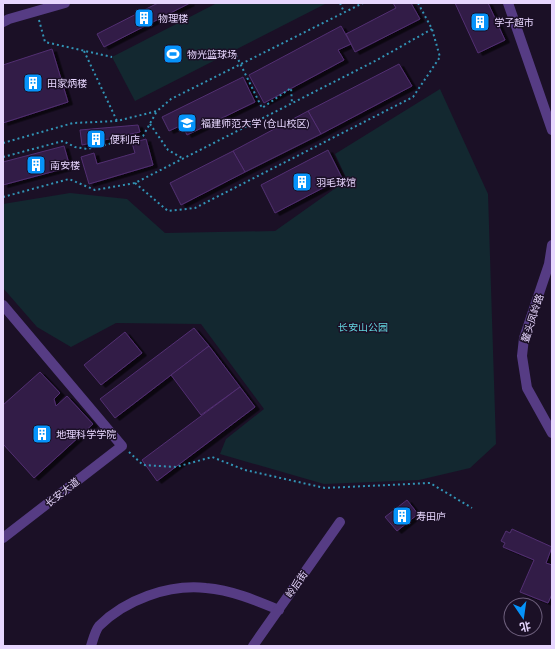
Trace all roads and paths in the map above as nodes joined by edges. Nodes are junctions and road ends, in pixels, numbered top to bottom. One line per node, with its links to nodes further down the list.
1 (65, 3): 6 (street)
2 (340, 3): 7 (path)
3 (363, 3): 7 (path)
4 (418, 3): 9 (path)
5 (508, 3): 18 (street)
6 (37, 11): 8 (street); 10 (path)
7 (344, 12): 13 (path)
8 (3, 22)
9 (432, 30): 14 (path); 22 (path)
10 (84, 51): 12 (path); 16 (path)
11 (234, 51): 13 (path)
12 (112, 57)
13 (241, 64): 14 (path); 15 (path)
14 (292, 103): 21 (path)
15 (157, 111): 16 (path); 17 (path)
16 (117, 121): 19 (path)
17 (150, 124): 20 (path); 21 (path)
18 (552, 130)
19 (3, 143)
20 (3, 157)
21 (182, 158): 22 (path)
22 (135, 184): 23 (path)
23 (3, 197)
24 (552, 245): 26 (street, 鳌头凤岭路)
25 (3, 305): 27 (street)
26 (552, 433)
27 (122, 446): 28 (path); 30 (street, 长安大道)
28 (472, 508)
29 (340, 522): 31 (street, 岭后街)
30 (3, 538)
31 (279, 610): 32 (street); 33 (street, 岭后街)
32 (91, 646)
33 (253, 646)

